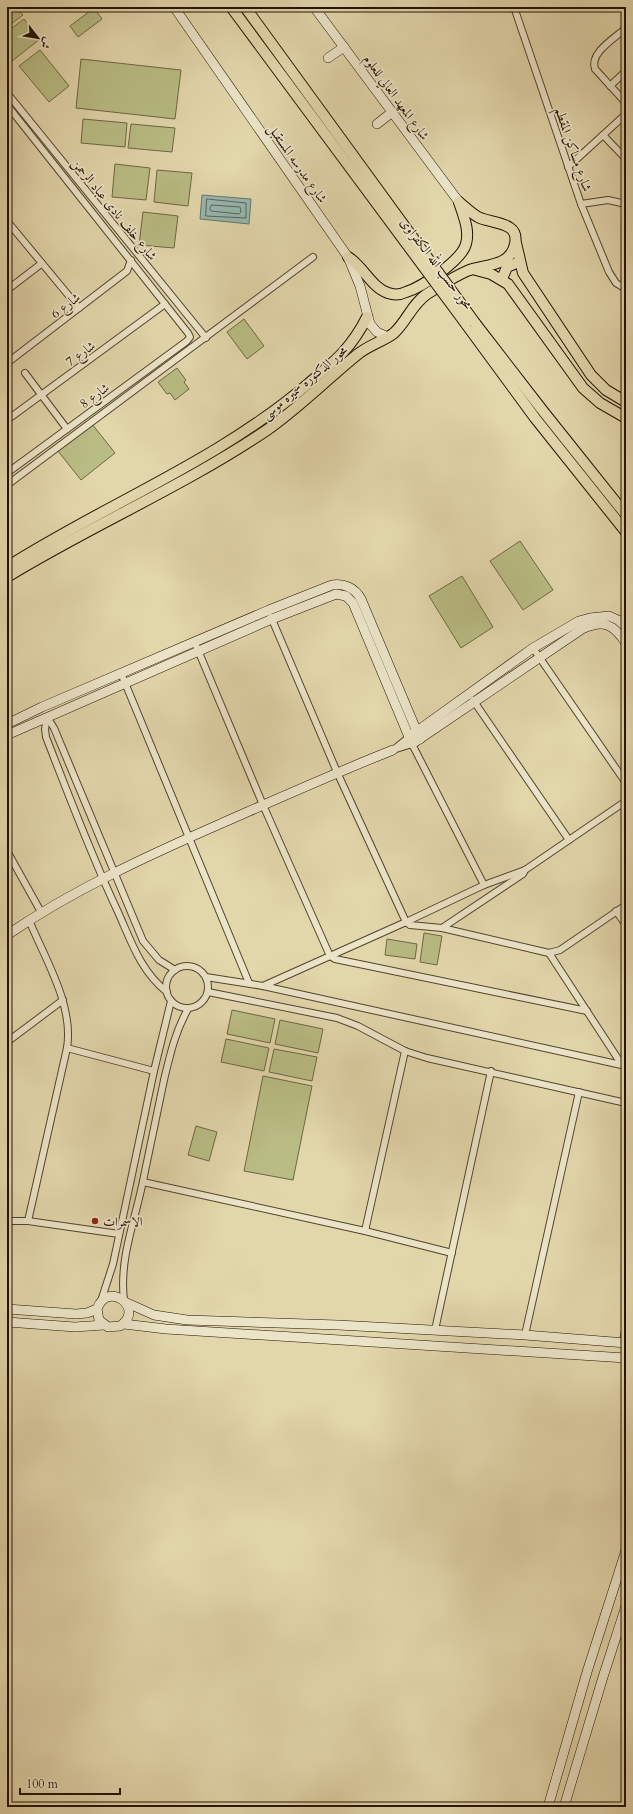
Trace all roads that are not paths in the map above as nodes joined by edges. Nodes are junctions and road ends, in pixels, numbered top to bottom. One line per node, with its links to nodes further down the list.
1 (174, 7): 26 (street, شارع مدرسه المستقبل)
2 (231, 7): 38 (main road, محور حسب الله الكفراوى, bridge)
3 (245, 7): 38 (main road, محور حسب الله الكفراوى, bridge)
4 (314, 7): 7 (street, شارع المعهد العالي للعلوم)
5 (514, 7): 19 (street, شارع مساكن المقطم)
6 (626, 28): 10 (street)
7 (344, 47): 8 (street); 14 (street, شارع المعهد العالي للعلوم)
8 (328, 58)
9 (626, 71): 10 (street)
10 (610, 86): 12 (street)
11 (7, 92): 27 (street, شارع خلف نادى عباد الرحمن)
12 (626, 103)
13 (7, 105): 28 (street, شارع خلف نادى عباد الرحمن)
14 (391, 113): 16 (street); 20 (street, شارع المعهد العالي للعلوم)
15 (626, 114): 17 (street)
16 (377, 124)
17 (603, 135): 18 (street); 19 (street)
18 (626, 159)
19 (568, 167): 21 (street, شارع مساكن المقطم)
20 (458, 202): 24 (main road); 26 (main road)
21 (581, 204): 22 (street); 33 (street, شارع مساكن المقطم)
22 (626, 204)
23 (7, 221): 30 (street)
24 (516, 243): 29 (main road); 31 (main road, محور الدكتوره سميره موسى)
25 (313, 257): 41 (street)
26 (348, 257): 37 (street, شارع مدرسه المستقبل)
27 (141, 259): 28 (street, شارع 6); 41 (street, شارع خلف نادى عباد الرحمن)
28 (133, 262): 35 (street, شارع خلف نادى عباد الرحمن); 36 (street, شارع 6)
29 (519, 262): 32 (main road); 45 (main road)
30 (41, 264): 34 (street); 36 (street)
31 (472, 269): 32 (main road); 40 (main road, محور الدكتوره سميره موسى)
32 (502, 279): 46 (main road)
33 (626, 289)
34 (7, 290)
35 (165, 304): 39 (street, شارع خلف نادى عباد الرحمن); 44 (street, شارع 7)
36 (79, 308): 42 (street, شارع 6)
37 (367, 317): 40 (street, شارع مدرسه المستقبل); 53 (main road, محور الدكتوره سميره موسى)
38 (470, 323): 51 (main road, محور حسب الله الكفراوى); 52 (main road, محور حسب الله الكفراوى)
39 (188, 333): 48 (street, شارع 8)
40 (388, 337): 54 (main road, محور الدكتوره سميره موسى)
41 (206, 338): 50 (street)
42 (7, 363)
43 (25, 373): 44 (street)
44 (41, 395): 47 (street, شارع 7); 48 (street)
45 (626, 402)
46 (626, 418)
47 (7, 420)
48 (66, 429): 49 (street, شارع 8)
49 (7, 473)
50 (7, 486)
51 (626, 515)
52 (626, 532)
53 (7, 567)
54 (7, 577)
55 (269, 610): 56 (street); 59 (street); 71 (street)
56 (272, 619): 62 (street); 72 (street); 74 (street)
57 (603, 620): 58 (street); 60 (street); 61 (street); 63 (street)
58 (626, 627)
59 (195, 642): 62 (street); 64 (street)
60 (626, 643)
61 (533, 648): 63 (street); 66 (street)
62 (199, 652): 65 (street); 77 (street)
63 (540, 658): 66 (street); 75 (street)
64 (121, 673): 65 (street); 67 (street)
65 (125, 683): 68 (street); 78 (street)
66 (472, 699): 71 (street); 79 (street)
67 (42, 707): 68 (street); 69 (street)
68 (47, 717): 70 (street); 82 (street); 83 (street)
69 (7, 724)
70 (7, 735)
71 (419, 735): 72 (street)
72 (411, 741): 73 (street); 84 (street)
73 (393, 750): 74 (street)
74 (337, 772): 77 (street); 89 (street)
75 (626, 783)
76 (626, 801): 79 (street)
77 (263, 805): 78 (street); 94 (street)
78 (189, 838): 82 (street); 97 (street)
79 (569, 840): 81 (street)
80 (7, 851): 87 (street)
81 (525, 870): 84 (street); 91 (street)
82 (114, 872): 83 (street); 95 (street)
83 (103, 880): 87 (street); 99 (street)
84 (484, 885): 89 (street)
85 (626, 905): 86 (street)
86 (616, 911): 90 (street); 93 (street)
87 (42, 912): 88 (street)
88 (29, 920): 92 (street); 101 (street)
89 (406, 922): 91 (street); 94 (street)
90 (626, 925)
91 (442, 928): 93 (street)
92 (7, 935)
93 (549, 953): 104 (street)
94 (330, 956): 98 (street); 104 (street)
95 (176, 970): 96 (street); 99 (street)
96 (206, 977): 97 (street); 100 (street)
97 (249, 983): 98 (street)
98 (263, 986): 108 (street)
99 (167, 992): 102 (street)
100 (208, 992): 103 (street); 107 (street)
101 (63, 1000): 105 (street); 106 (street)
102 (171, 1001): 103 (street); 109 (street)
103 (188, 1009): 113 (street)
104 (587, 1011): 108 (street)
105 (7, 1042)
106 (67, 1048): 109 (street); 115 (street)
107 (405, 1051): 110 (street); 116 (street)
108 (624, 1065)
109 (154, 1071): 117 (street)
110 (491, 1072): 111 (street); 118 (street)
111 (579, 1092): 112 (street); 128 (street)
112 (626, 1103)
113 (143, 1182): 116 (street); 119 (street)
114 (7, 1221): 115 (street)
115 (28, 1221): 117 (street)
116 (365, 1231): 118 (street)
117 (119, 1234): 120 (street)
118 (452, 1253): 127 (street)
119 (124, 1301): 120 (street); 123 (street); 125 (street)
120 (99, 1305): 121 (street); 124 (street)
121 (7, 1309)
122 (7, 1322): 124 (street)
123 (124, 1324): 124 (street); 129 (street)
124 (104, 1325)
125 (338, 1325): 127 (street); 129 (street)
126 (626, 1325): 130 (street)
127 (435, 1330): 128 (street)
128 (525, 1335): 130 (street)
129 (338, 1339): 131 (street)
130 (624, 1343)
131 (626, 1358)
132 (626, 1550): 134 (street)
133 (626, 1606): 135 (street)
134 (548, 1807)
135 (564, 1807)

